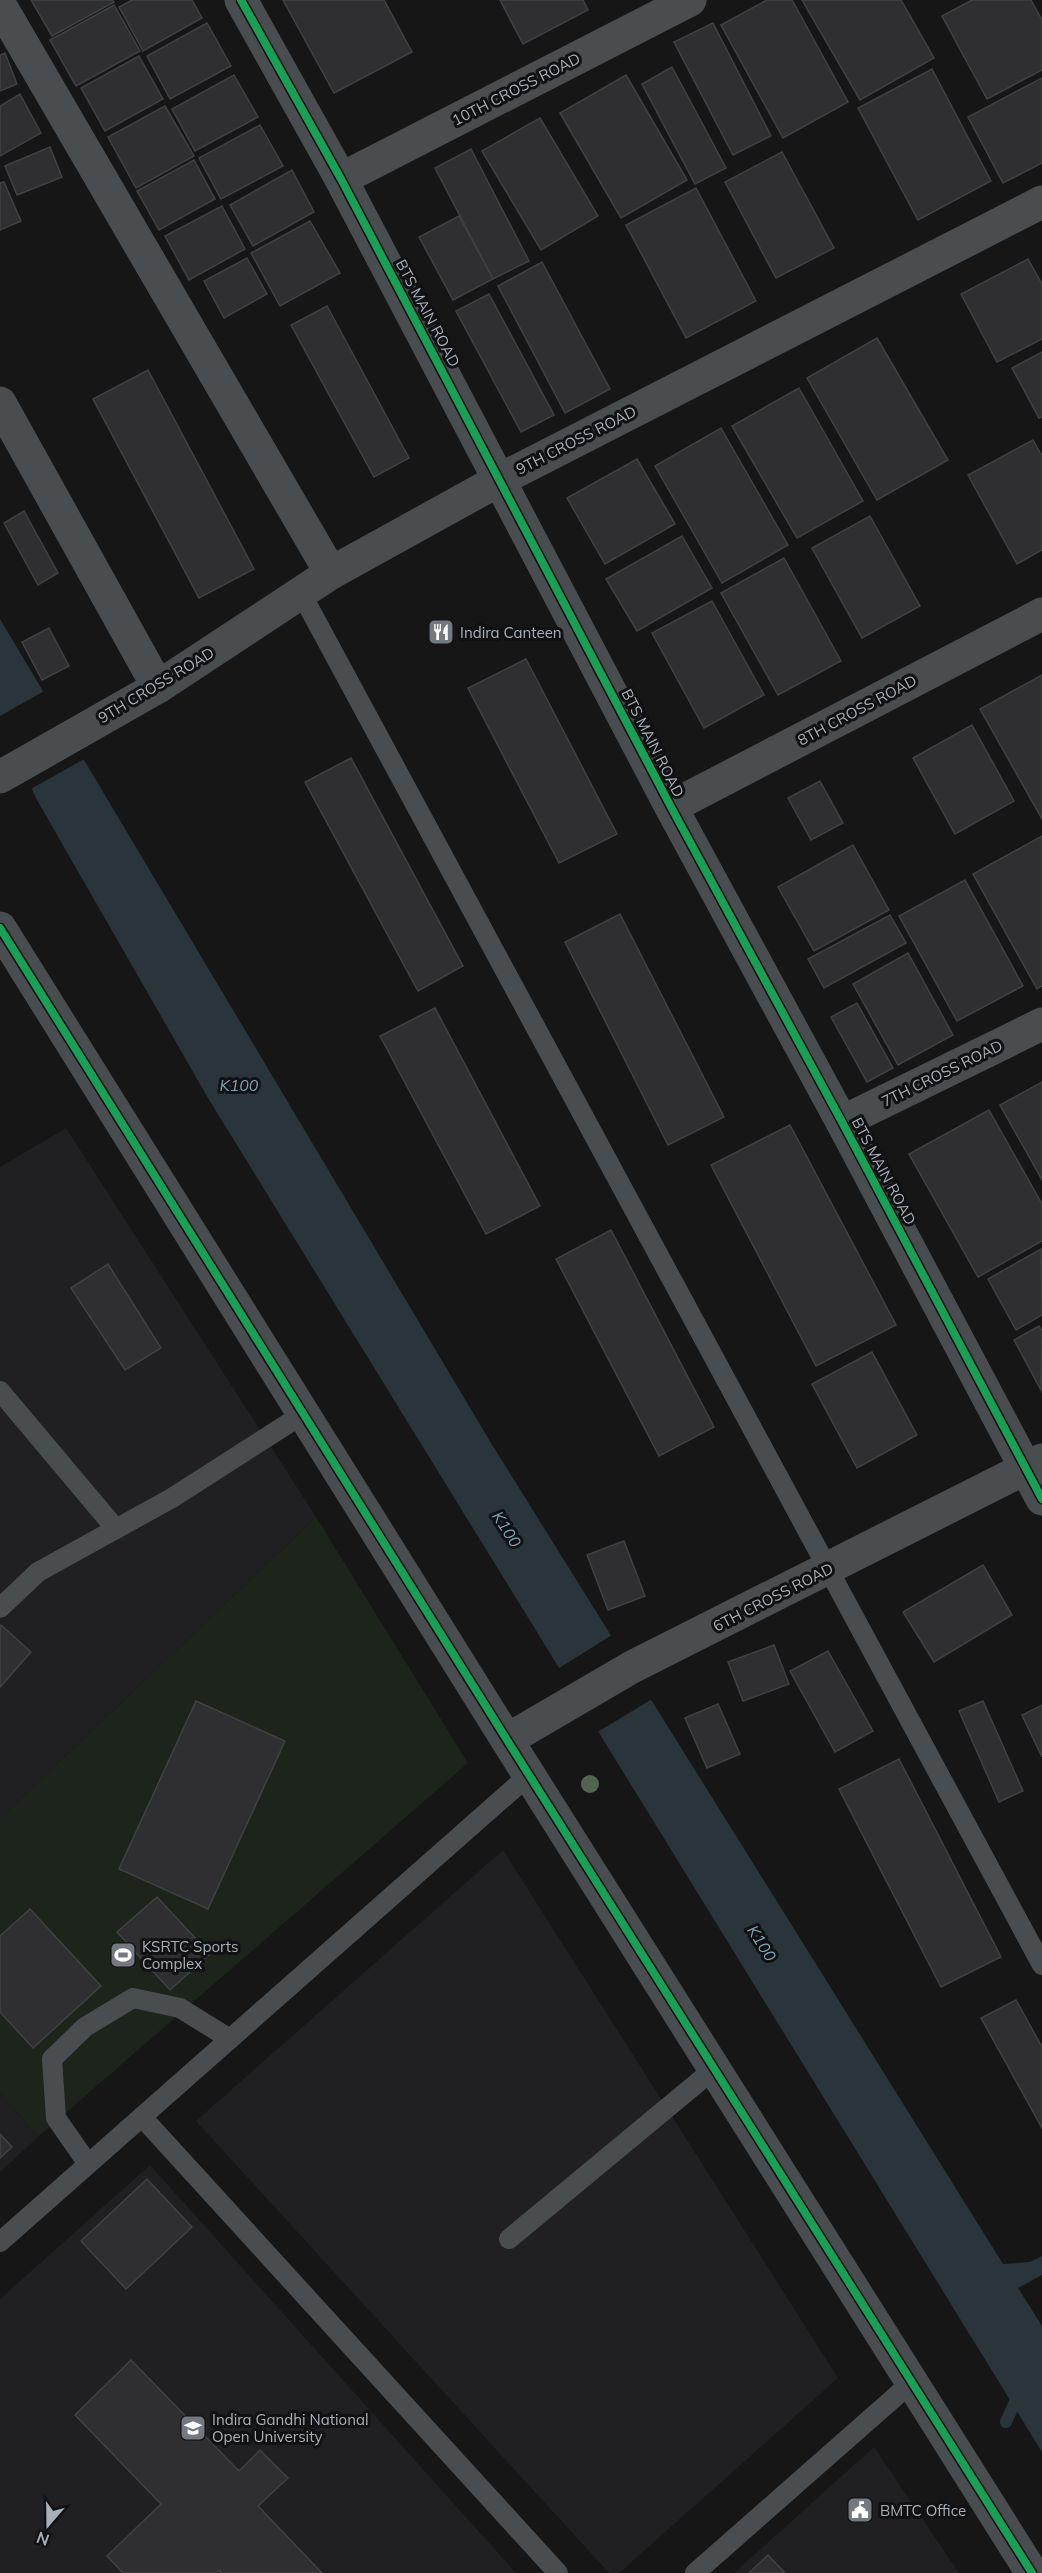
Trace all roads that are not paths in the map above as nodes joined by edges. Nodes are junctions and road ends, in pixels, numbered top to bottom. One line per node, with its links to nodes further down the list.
1 (241, 0): 4 (street, BTS MAIN ROAD)
2 (690, 0): 4 (street, 10TH CROSS ROAD)
3 (0, 5): 8 (street)
4 (341, 179): 7 (street, BTS MAIN ROAD)
5 (1042, 202): 7 (street, 9TH CROSS ROAD)
6 (0, 403): 11 (street)
7 (501, 479): 8 (street, 9TH CROSS ROAD); 13 (street, BTS MAIN ROAD)
8 (331, 573): 9 (street, 9TH CROSS ROAD)
9 (301, 592): 11 (street, 9TH CROSS ROAD); 22 (lane)
10 (1042, 614): 13 (street, 8TH CROSS ROAD)
11 (158, 687): 12 (street, 9TH CROSS ROAD)
12 (4, 775)
13 (671, 807): 16 (street, BTS MAIN ROAD)
14 (0, 928): 18 (street)
15 (1042, 1024): 16 (street, 7TH CROSS ROAD)
16 (842, 1122): 19 (street, BTS MAIN ROAD)
17 (0, 1391): 21 (lane)
18 (303, 1414): 21 (lane); 24 (street)
19 (1034, 1464): 20 (street, BTS MAIN ROAD); 22 (street, 6TH CROSS ROAD)
20 (1042, 1499)
21 (117, 1529): 23 (lane)
22 (828, 1569): 24 (street, 6TH CROSS ROAD); 26 (lane)
23 (0, 1608)
24 (507, 1740): 25 (street)
25 (529, 1775): 27 (lane); 28 (street)
26 (1042, 1965)
27 (230, 2038): 29 (lane); 30 (lane)
28 (714, 2069): 31 (lane); 33 (street)
29 (142, 2117): 30 (lane); 34 (lane)
30 (88, 2164): 32 (lane)
31 (509, 2239)
32 (0, 2242)
33 (912, 2382): 35 (lane); 36 (street)
34 (558, 2573)
35 (695, 2573)
36 (1032, 2573)

